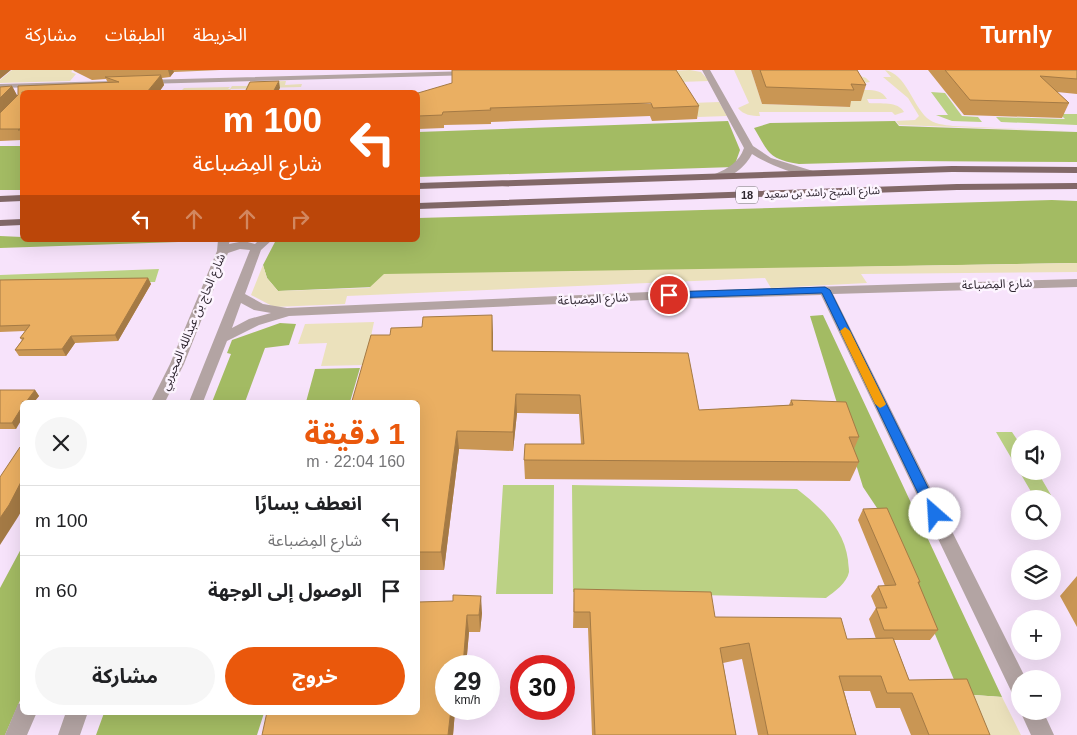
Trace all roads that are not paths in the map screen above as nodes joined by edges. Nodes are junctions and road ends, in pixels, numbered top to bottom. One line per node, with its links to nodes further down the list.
1 (270, 70): 4 (street)
2 (706, 70): 10 (street)
3 (482, 73): 4 (street)
4 (266, 78): 5 (street)
5 (106, 83): 6 (street); 9 (street)
6 (38, 85): 7 (street); 8 (street)
7 (0, 86)
8 (32, 90)
9 (98, 90)
10 (748, 148): 12 (street); 13 (street)
11 (1077, 170): 12 (main road, شارع الشيخ راشد بن سعيد / 18)
12 (810, 173): 13 (main road, شارع الشيخ راشد بن سعيد / 18)
13 (719, 176): 14 (main road, شارع الشيخ راشد بن سعيد / 18)
14 (420, 186)
15 (1077, 186): 18 (main road, شارع الشيخ راشد بن سعيد / 18)
16 (20, 198): 17 (main road)
17 (0, 199)
18 (420, 206)
19 (20, 222): 20 (main road)
20 (0, 223)
21 (264, 242): 23 (street)
22 (223, 246): 23 (street); 29 (street, شارع الحاج بن عبدالله المحيربي)
23 (256, 250): 26 (street)
24 (1077, 283): 25 (street, شارع المِضباعة)
25 (825, 290): 27 (street, شارع المِضباعة); 31 (street)
26 (237, 295): 27 (street, شارع المِضباعة); 28 (street)
27 (288, 312): 28 (street, شارع المِضباعة)
28 (222, 338): 30 (street)
29 (159, 400)
30 (197, 400)
31 (1011, 670)
32 (25, 715): 35 (street)
33 (76, 715): 36 (street)
34 (1036, 720): 37 (street)
35 (16, 735)
36 (69, 735)
37 (1043, 735)

